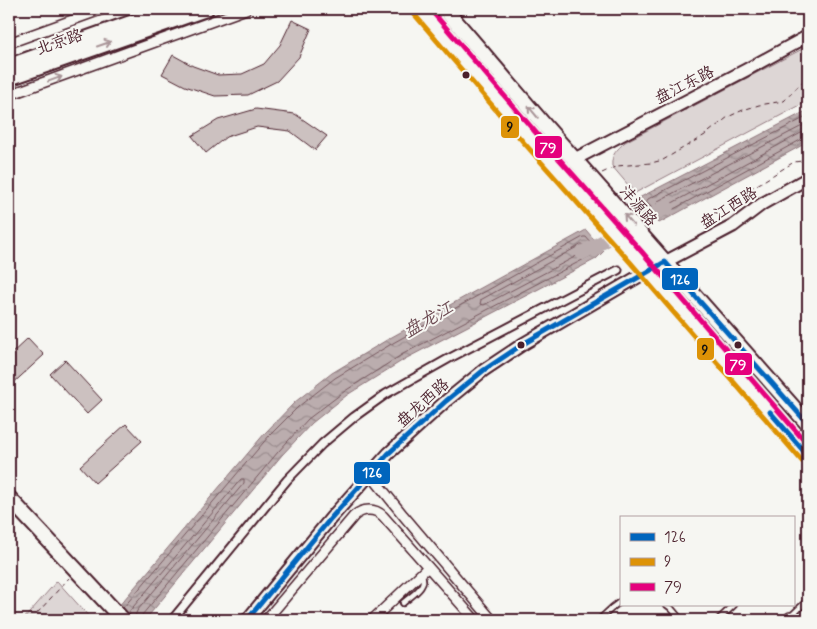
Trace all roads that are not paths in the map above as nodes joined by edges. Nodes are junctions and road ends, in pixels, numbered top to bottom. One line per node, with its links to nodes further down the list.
1 (103, 9): 8 (street)
2 (170, 9): 10 (main road, 北京路)
3 (206, 9): 9 (main road, 北京路, one-way to 3)
4 (246, 9): 13 (street, one-way to 4)
5 (420, 9): 18 (main road)
6 (445, 9): 14 (main road, 沣源路, one-way to 6)
7 (808, 36): 14 (street, 盘江东路)
8 (9, 43)
9 (54, 61): 11 (main road, 北京路); 12 (main road)
10 (9, 66)
11 (9, 78)
12 (9, 88)
13 (9, 96)
14 (575, 159): 16 (main road, 沣源路, one-way to 14)
15 (808, 178): 16 (street, 盘江西路)
16 (665, 262): 18 (street, 盘龙西路); 19 (main road, 沣源路)
17 (618, 270): 31 (street)
18 (648, 271): 20 (main road); 21 (street, 盘龙西路)
19 (808, 424)
20 (808, 456)
21 (370, 474): 32 (street, 盘龙西路); 36 (street)
22 (9, 498): 30 (main road)
23 (424, 570): 26 (lane); 33 (street); 34 (street); 35 (street)
24 (808, 600): 29 (lane)
25 (620, 602): 37 (lane)
26 (403, 603)
27 (668, 606): 38 (lane)
28 (733, 606): 39 (lane)
29 (790, 619)
30 (123, 620)
31 (172, 620)
32 (247, 620)
33 (266, 620)
34 (372, 620)
35 (475, 620)
36 (492, 620)
37 (599, 620)
38 (681, 620)
39 (718, 620)

